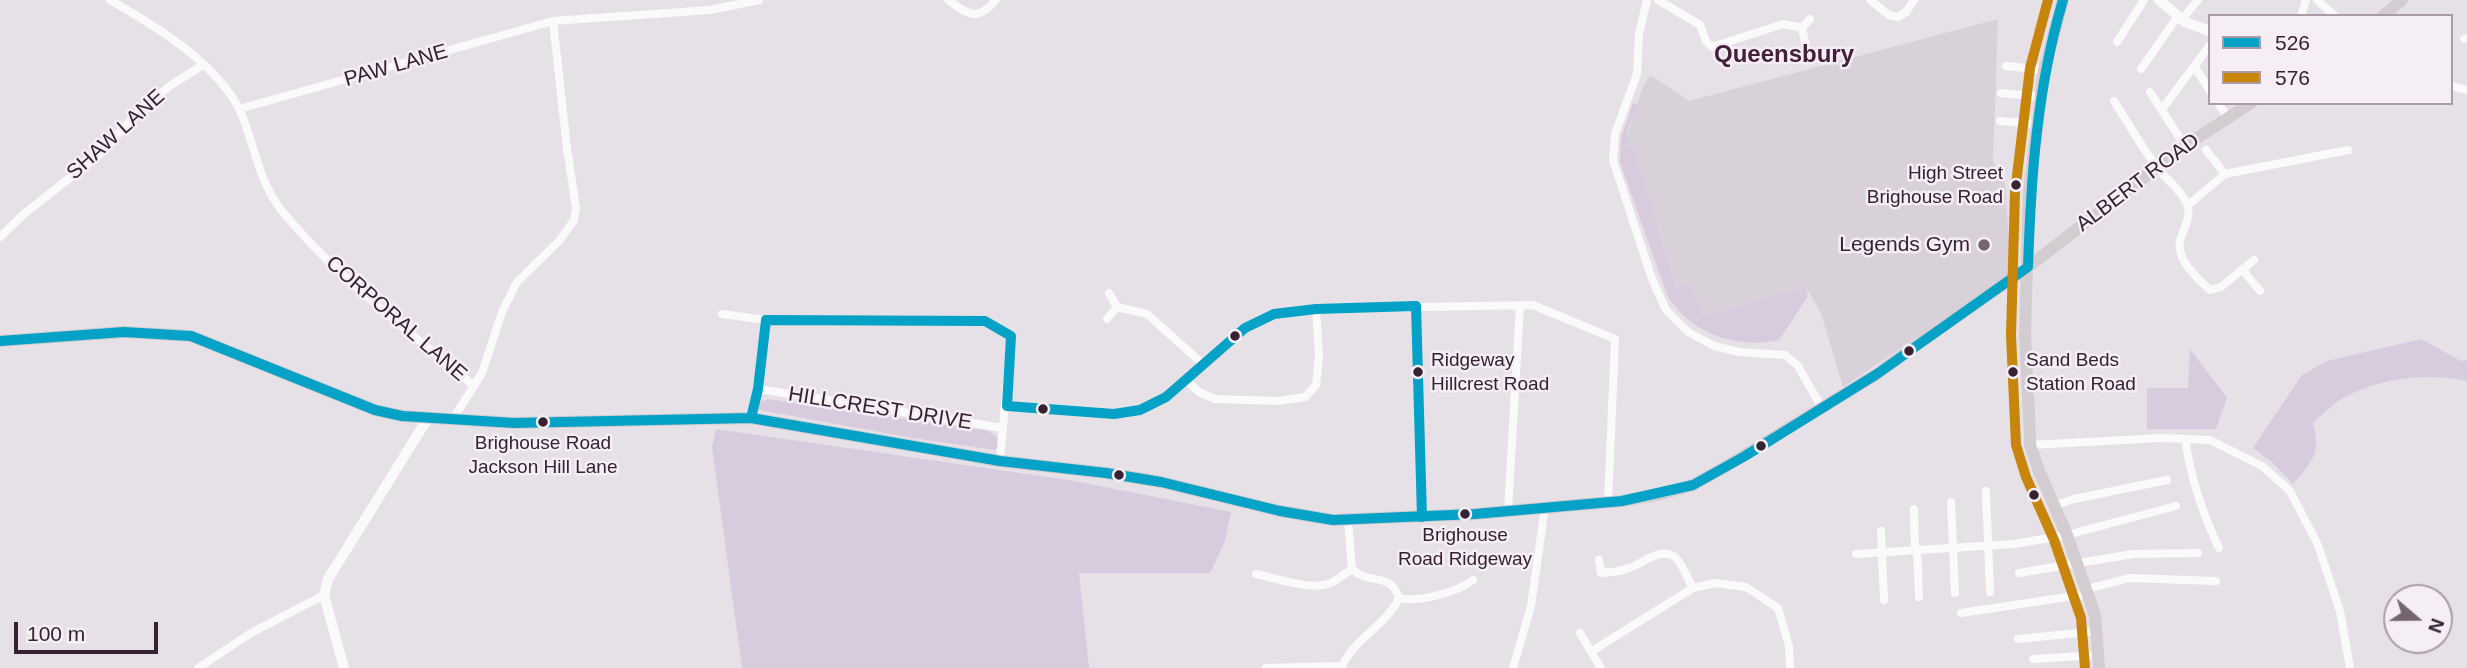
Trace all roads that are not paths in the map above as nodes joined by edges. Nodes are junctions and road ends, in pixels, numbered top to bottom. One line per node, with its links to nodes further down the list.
1 (110, 0): 25 (street, CORPORAL LANE)
2 (759, 0): 19 (street, PAW LANE)
3 (948, 0): 4 (street)
4 (996, 0)
5 (1647, 0): 67 (street)
6 (1658, 0): 20 (street)
7 (1870, 0): 8 (street)
8 (1914, 0)
9 (2063, 0): 29 (main road)
10 (2144, 0): 23 (street)
11 (2158, 0): 17 (street)
12 (2198, 0): 17 (street)
13 (2317, 0): 15 (street)
14 (2402, 0): 16 (main road)
15 (2333, 14)
16 (2385, 14)
17 (2180, 18): 21 (street); 28 (street)
18 (1810, 19): 20 (street)
19 (553, 22): 37 (street, PAW LANE); 64 (street)
20 (1802, 28): 22 (street)
21 (2208, 30)
22 (1805, 42)
23 (2118, 42)
24 (2208, 48): 27 (street)
25 (203, 65): 37 (street, CORPORAL LANE); 48 (street, SHAW LANE)
26 (2006, 66): 29 (street)
27 (2194, 66): 30 (street); 38 (street)
28 (2141, 69)
29 (2043, 70): 33 (main road)
30 (2208, 88)
31 (2150, 92): 38 (street)
32 (2001, 93): 33 (street)
33 (2040, 97): 41 (main road)
34 (2114, 101): 45 (street)
35 (2219, 105): 39 (street)
36 (2248, 105): 39 (main road, ALBERT ROAD)
37 (239, 109): 64 (street, CORPORAL LANE)
38 (2162, 109): 42 (street)
39 (2228, 118): 42 (main road, ALBERT ROAD)
40 (2000, 121): 41 (street)
41 (2037, 124): 50 (main road)
42 (2185, 146): 45 (main road, ALBERT ROAD)
43 (2206, 150): 46 (street)
44 (2348, 150): 46 (street)
45 (2157, 167): 47 (street); 50 (main road, ALBERT ROAD)
46 (2225, 174): 47 (street)
47 (2188, 205): 51 (street)
48 (0, 237)
49 (2254, 260): 51 (street)
50 (2028, 267): 67 (main road, ALBERT ROAD); 73 (main road)
51 (2242, 269): 52 (street)
52 (2260, 291)
53 (1109, 293): 56 (street)
54 (1520, 305): 55 (street); 77 (street); 83 (street)
55 (1416, 306): 57 (street); 84 (street)
56 (1117, 307): 59 (street); 62 (street)
57 (1316, 309): 62 (street); 63 (street)
58 (722, 314): 60 (street)
59 (1107, 319)
60 (766, 320): 65 (street, HILLCREST DRIVE); 66 (street)
61 (0, 341): 68 (main road, ALBERT ROAD)
62 (1204, 365): 63 (street)
63 (1187, 381): 66 (street)
64 (474, 386): 70 (street)
65 (758, 389): 69 (street, HILLCREST DRIVE); 71 (street, HILLCREST DRIVE)
66 (1007, 406): 71 (street)
67 (1822, 408): 77 (main road, ALBERT ROAD)
68 (428, 418): 70 (main road, ALBERT ROAD); 106 (street)
69 (751, 418): 70 (main road, ALBERT ROAD); 74 (main road, ALBERT ROAD)
70 (453, 419)
71 (1003, 428): 74 (street)
72 (2185, 439): 73 (street); 90 (street); 124 (street)
73 (2030, 445): 79 (main road)
74 (1000, 461): 85 (main road, ALBERT ROAD)
75 (2167, 480): 79 (street)
76 (1986, 491): 88 (street)
77 (1608, 502): 81 (main road, ALBERT ROAD)
78 (1951, 502): 89 (street)
79 (2053, 506): 87 (main road)
80 (2176, 506): 87 (street)
81 (1545, 507): 83 (main road, ALBERT ROAD); 121 (street)
82 (1914, 509): 91 (street)
83 (1508, 510): 84 (main road, ALBERT ROAD)
84 (1422, 517): 85 (main road, ALBERT ROAD)
85 (1348, 520): 97 (street)
86 (1881, 531): 92 (street)
87 (2067, 535): 88 (street); 96 (main road)
88 (1988, 546): 89 (street); 104 (street)
89 (1952, 548): 91 (street); 105 (street)
90 (2219, 548)
91 (1916, 550): 92 (street); 107 (street)
92 (1882, 552): 94 (street); 109 (street)
93 (2198, 553): 96 (street)
94 (1856, 554)
95 (1599, 560): 102 (street)
96 (2076, 564): 98 (street); 103 (main road)
97 (1352, 569): 99 (street); 108 (street)
98 (2019, 573)
99 (1256, 574)
100 (2216, 581): 103 (street)
101 (1469, 586): 108 (street)
102 (1693, 588): 114 (street); 123 (street)
103 (2087, 591): 110 (street); 111 (main road)
104 (1990, 592)
105 (1955, 593)
106 (324, 595): 118 (street); 119 (street)
107 (1919, 597)
108 (1399, 598): 117 (street)
109 (1884, 600)
110 (1961, 613)
111 (2098, 631): 113 (street); 116 (main road)
112 (1580, 632): 114 (street)
113 (2018, 639)
114 (1592, 651): 122 (street)
115 (2033, 659): 116 (street)
116 (2099, 662)
117 (1341, 667): 120 (street)
118 (198, 668)
119 (344, 668)
120 (1266, 668)
121 (1513, 668)
122 (1601, 668)
123 (1790, 668)
124 (2350, 668)

